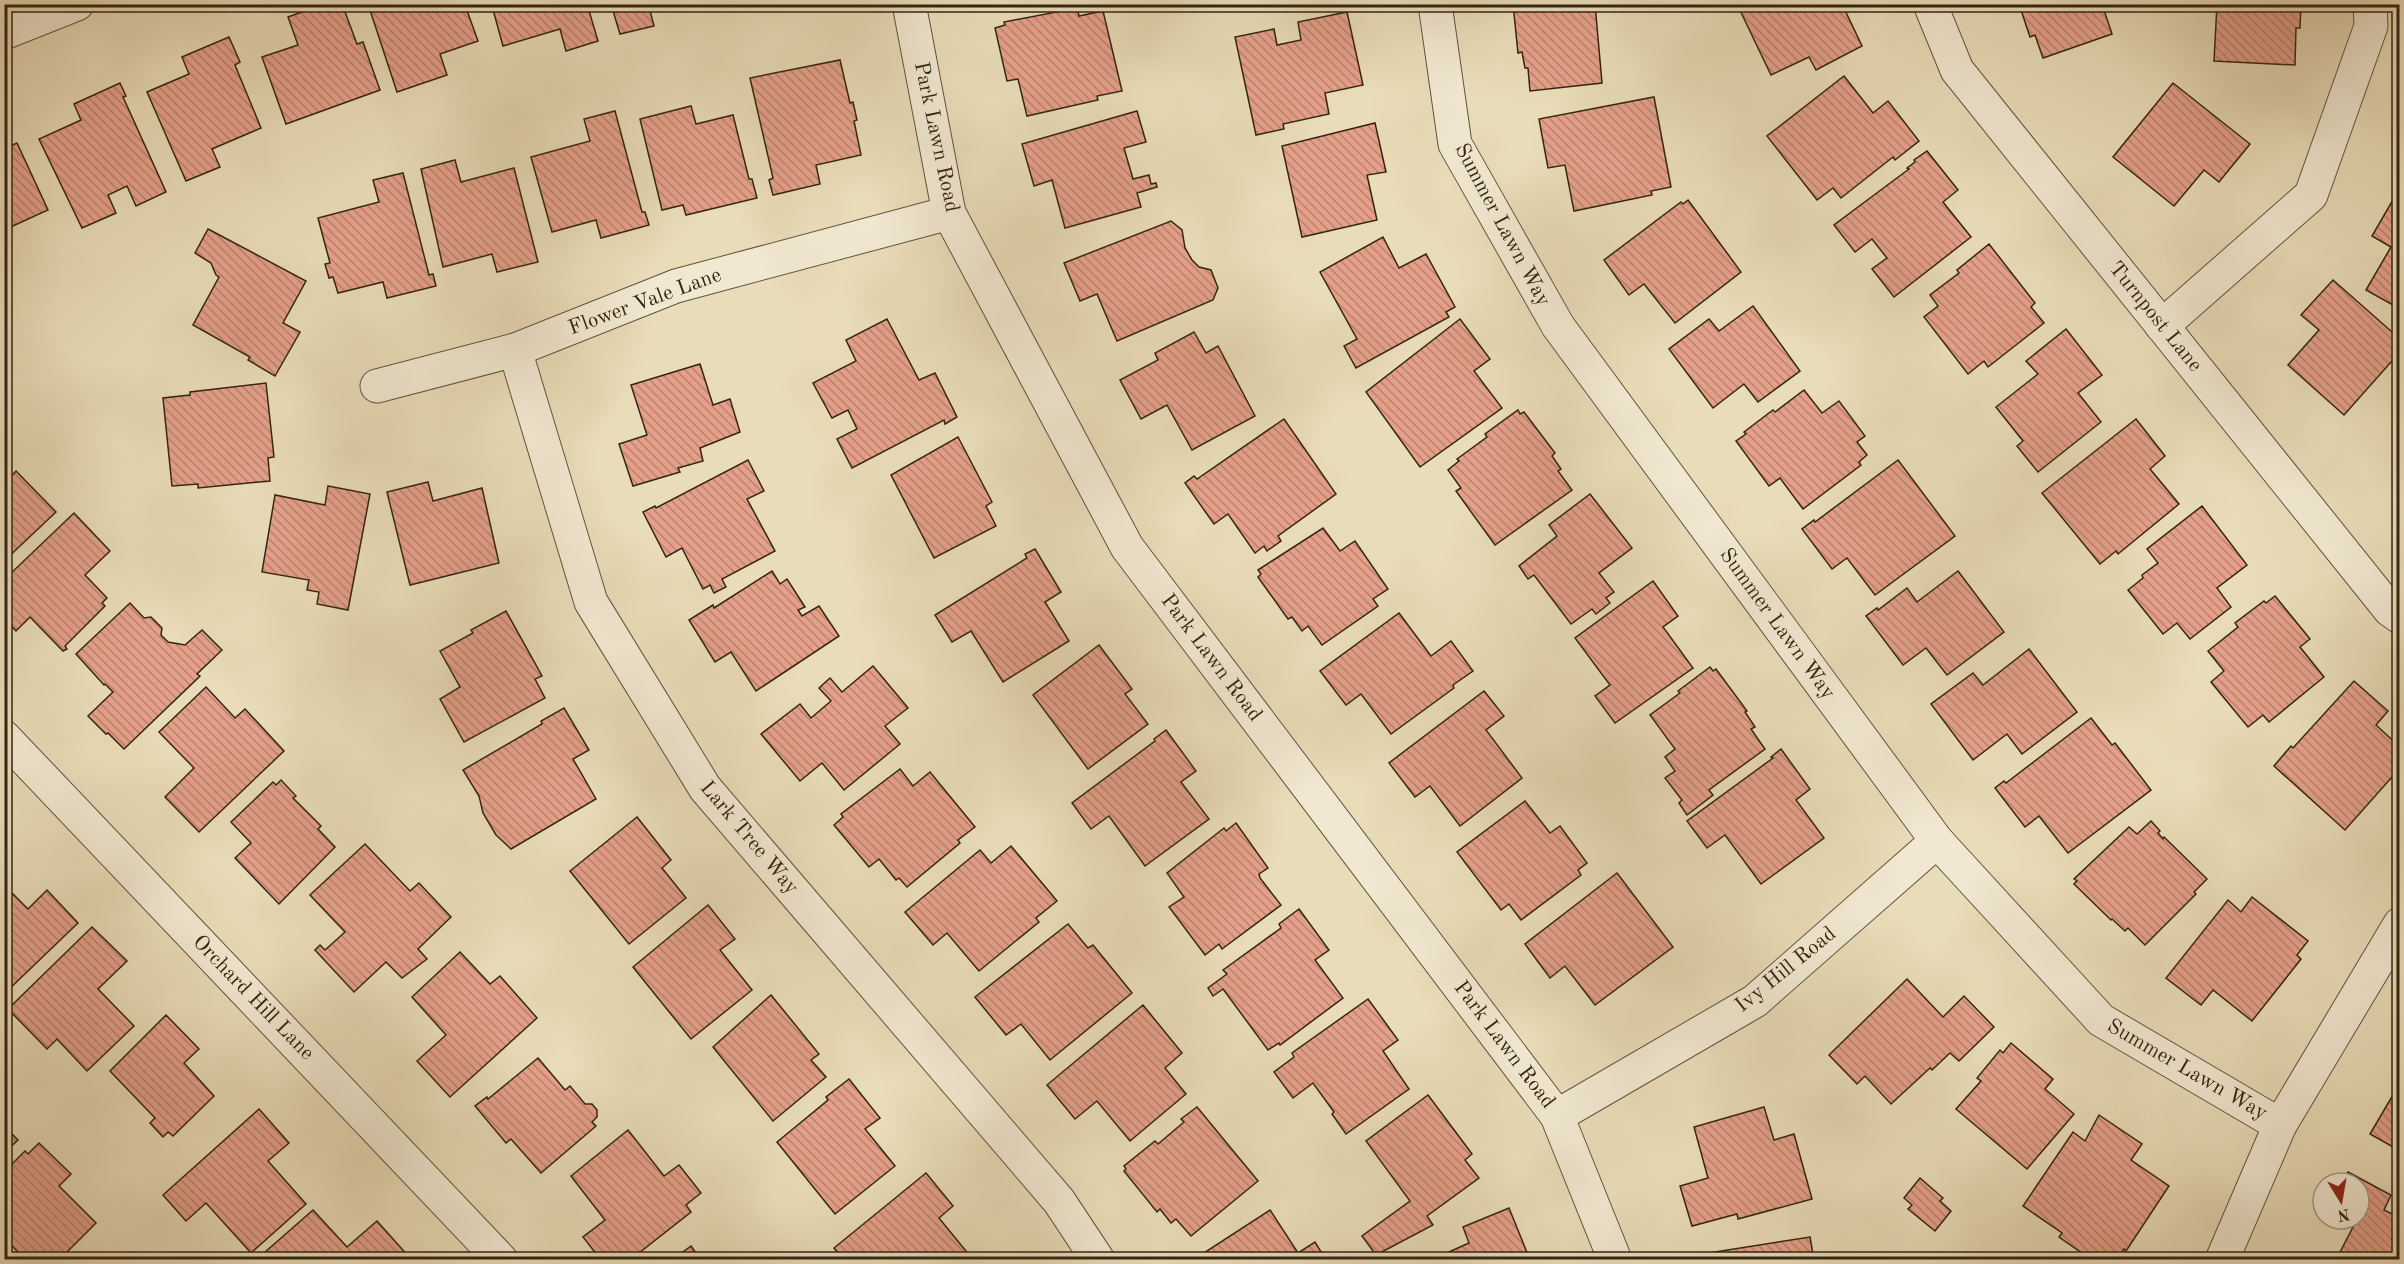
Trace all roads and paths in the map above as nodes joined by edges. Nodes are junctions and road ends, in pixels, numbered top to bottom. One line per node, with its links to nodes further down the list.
1 (77, 4): 6 (street)
2 (909, 4): 7 (street, Park Lawn Road)
3 (1435, 4): 13 (street, Summer Lawn Way)
4 (1930, 4): 8 (street, Turnpost Lane)
5 (2370, 4): 8 (street)
6 (4, 33)
7 (949, 213): 9 (street, Flower Vale Lane); 15 (street, Park Lawn Road)
8 (2162, 326): 11 (street, Turnpost Lane)
9 (515, 350): 10 (street, Flower Vale Lane); 18 (street, Lark Tree Way)
10 (377, 386)
11 (2400, 617)
12 (4, 737): 17 (street, Orchard Hill Lane)
13 (1937, 841): 15 (street, Ivy Hill Road); 16 (street, Summer Lawn Way)
14 (2400, 924): 16 (street)
15 (1557, 1116): 19 (street, Park Lawn Road)
16 (2280, 1125): 20 (street)
17 (501, 1260)
18 (1098, 1260)
19 (1615, 1260)
20 (2222, 1260)

